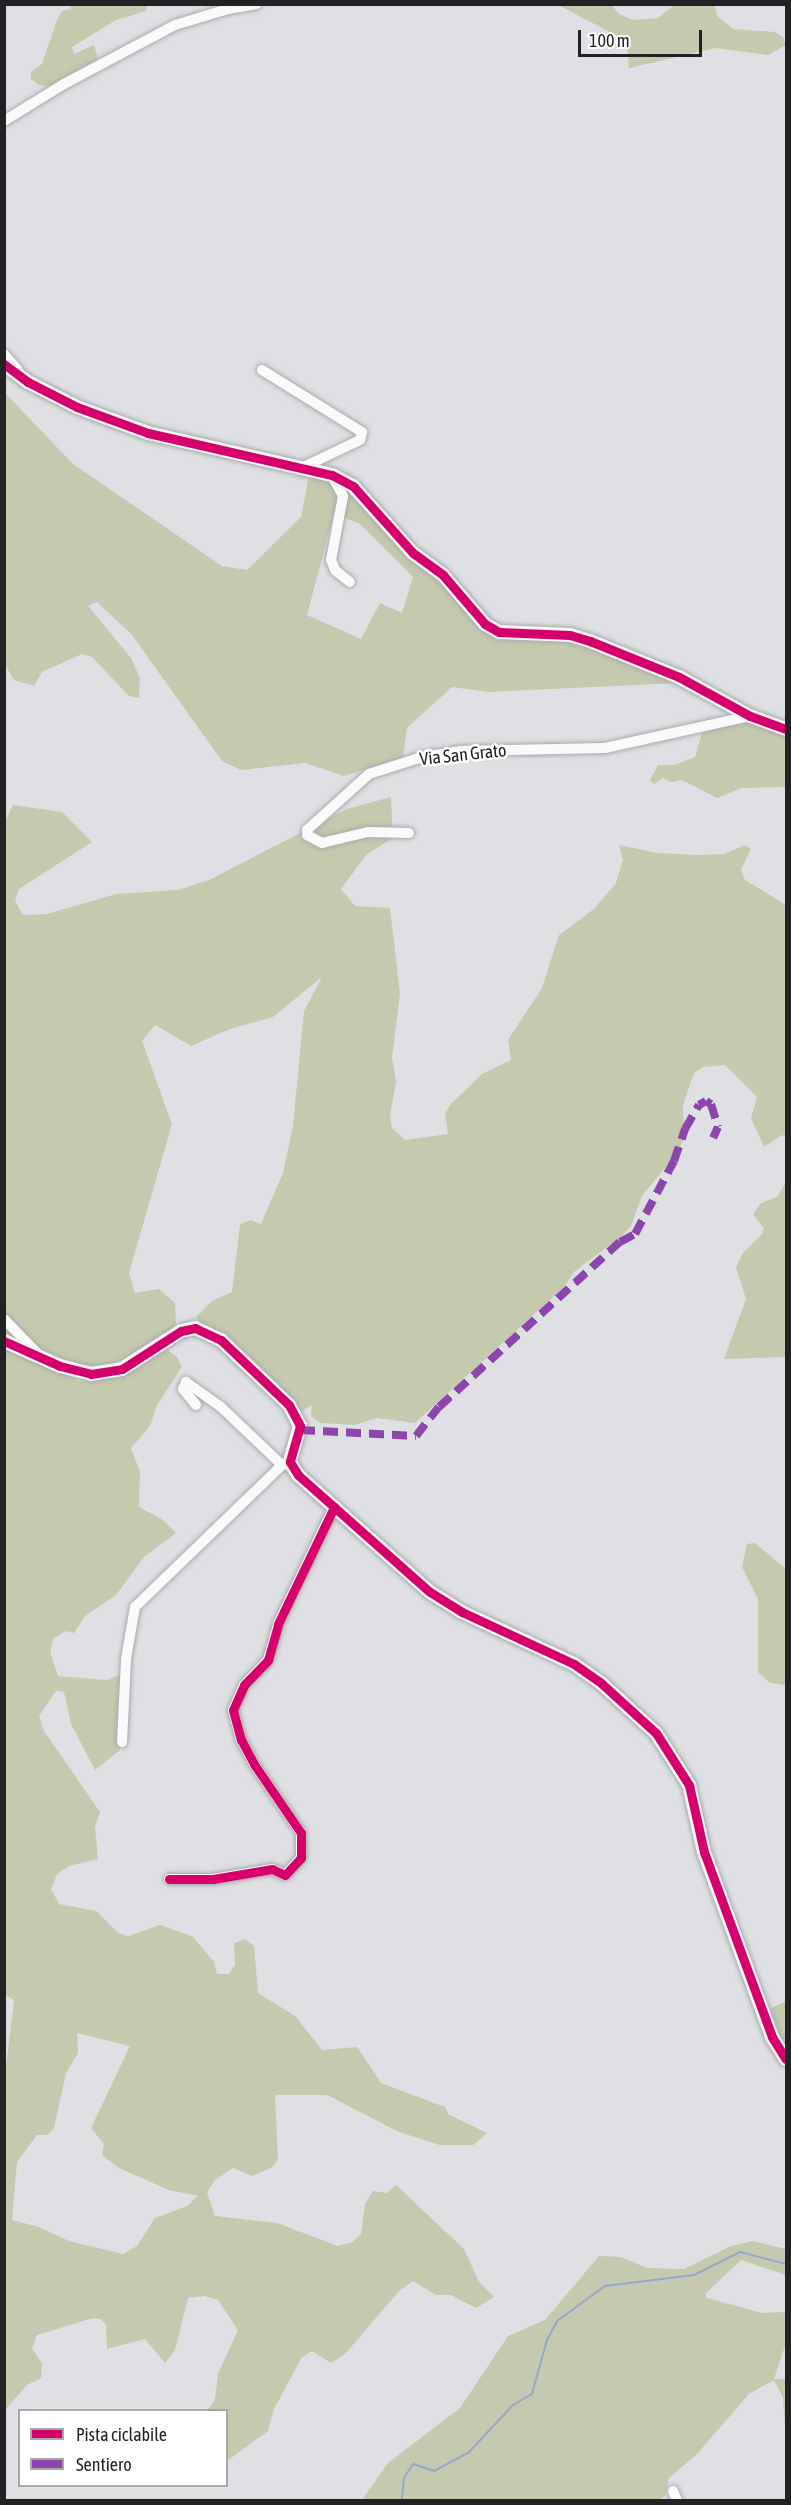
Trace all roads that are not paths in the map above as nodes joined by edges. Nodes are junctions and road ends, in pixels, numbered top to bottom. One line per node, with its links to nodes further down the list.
1 (257, 4): 2 (street)
2 (4, 121)
3 (4, 354): 6 (street)
4 (4, 364): 6 (street)
5 (262, 370): 7 (street)
6 (28, 382): 7 (street)
7 (298, 469): 8 (street)
8 (332, 475): 9 (street); 10 (street)
9 (350, 582)
10 (750, 716): 11 (street); 12 (street, Via San Grato)
11 (786, 729)
12 (409, 833)
13 (4, 1319): 15 (street)
14 (4, 1341): 15 (street)
15 (42, 1358): 17 (street)
16 (196, 1405): 17 (street)
17 (286, 1464): 18 (street); 19 (street)
18 (334, 1507): 20 (street); 21 (street)
19 (122, 1742)
20 (169, 1879)
21 (786, 2059)

